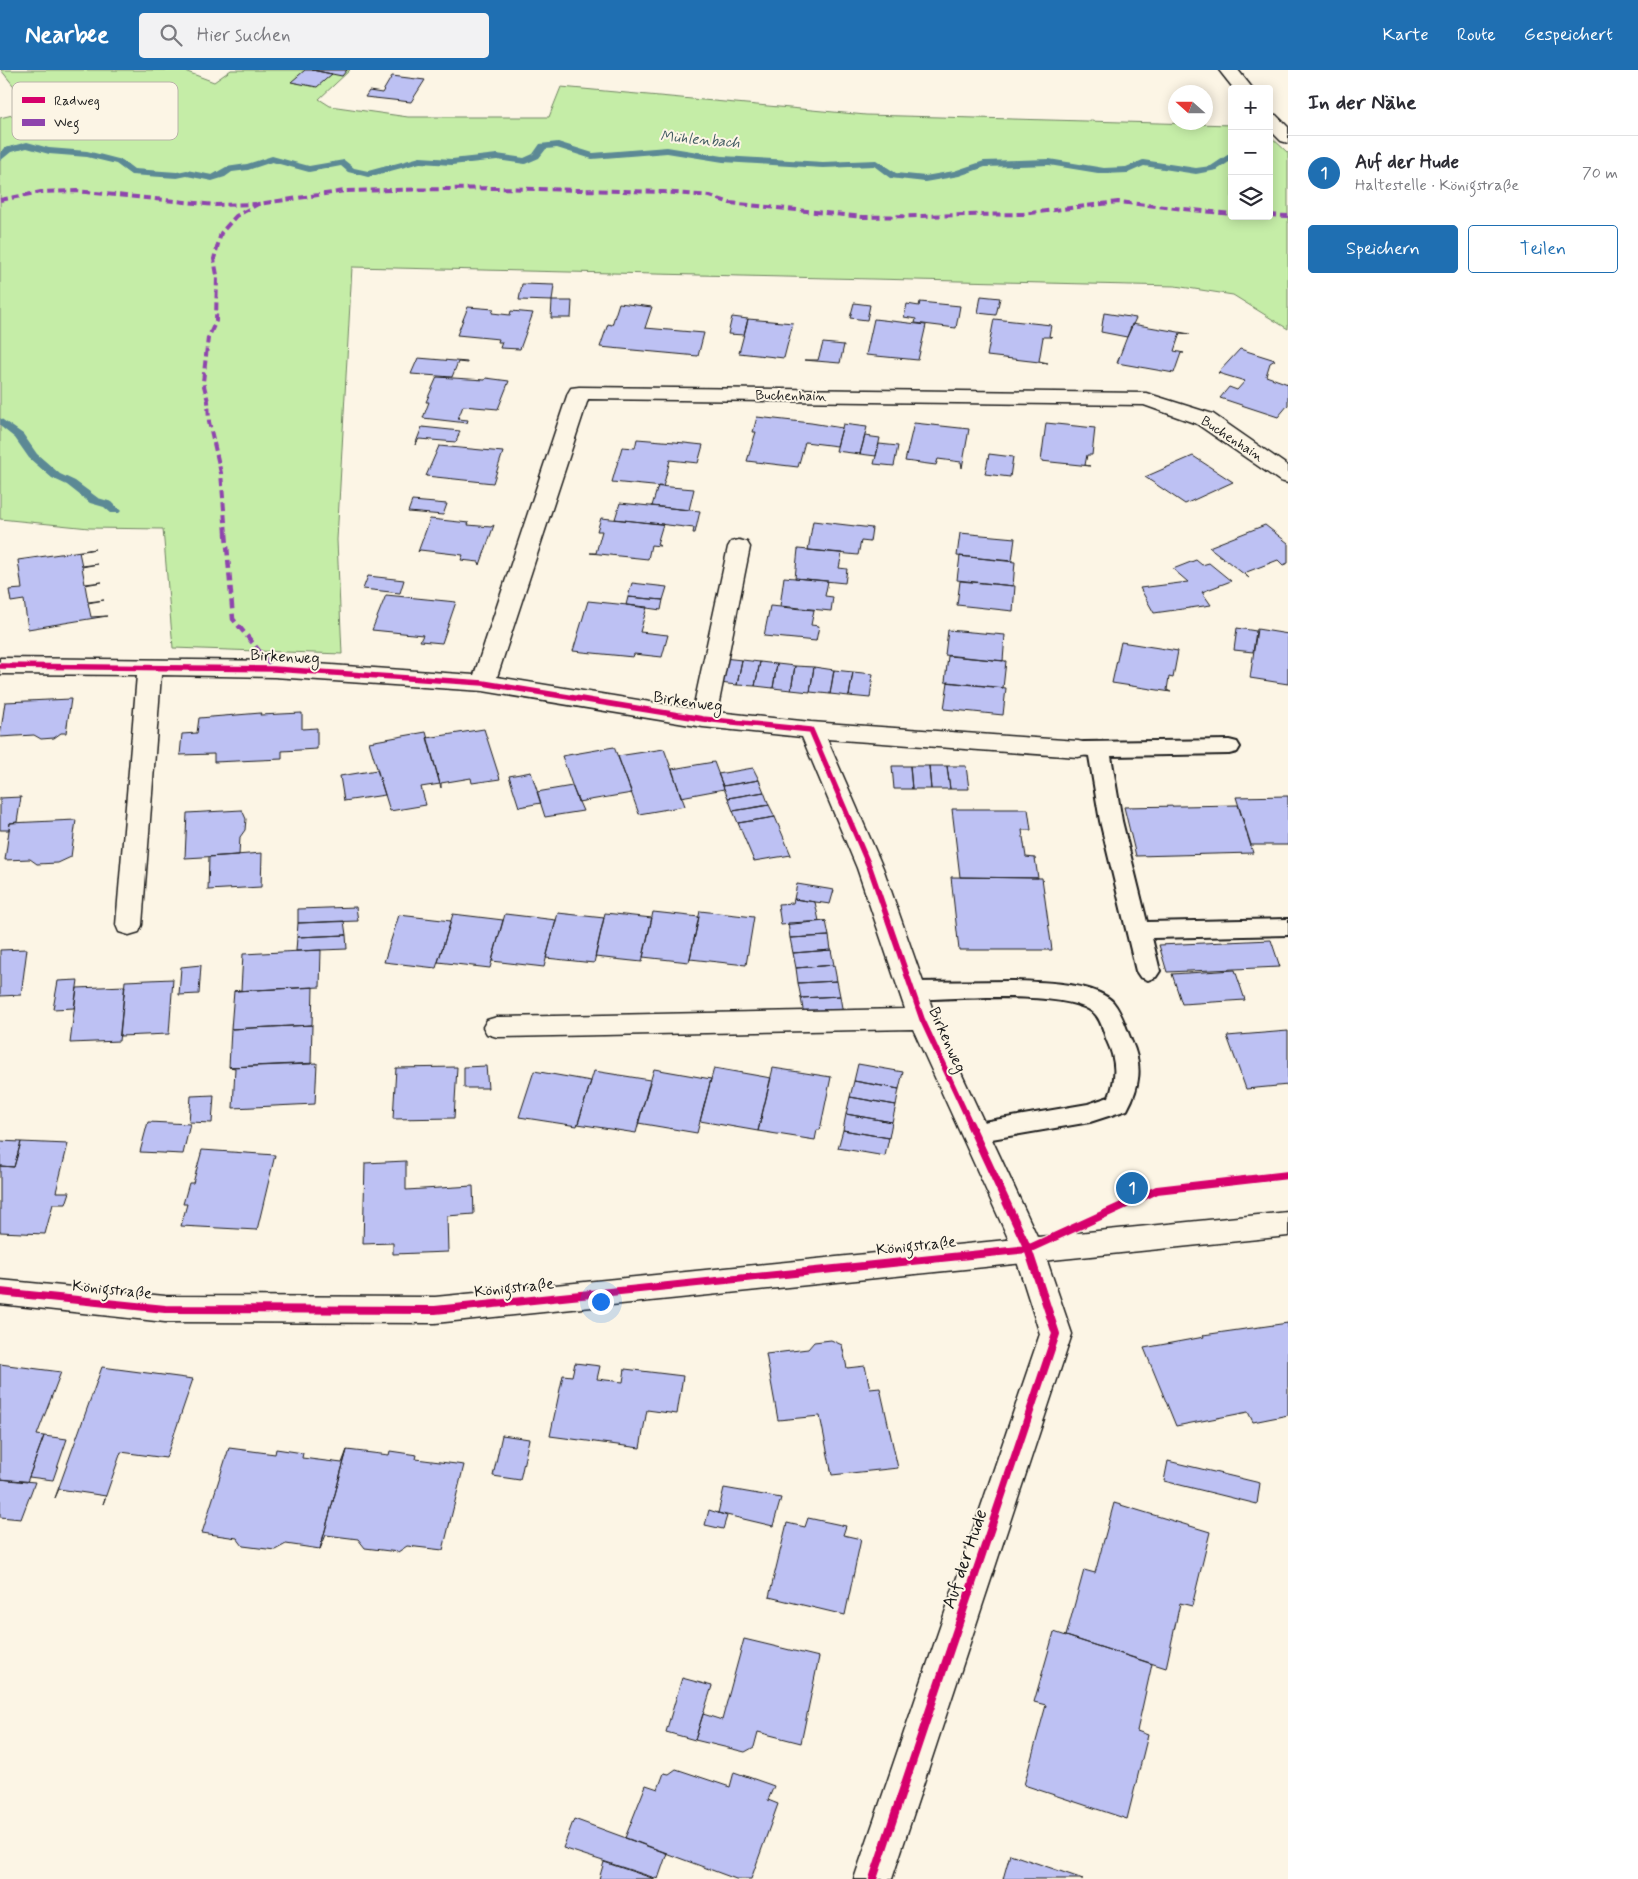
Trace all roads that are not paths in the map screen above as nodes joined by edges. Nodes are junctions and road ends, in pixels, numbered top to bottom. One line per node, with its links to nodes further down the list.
1 (1228, 70): 2 (street)
2 (1241, 85)
3 (1273, 123): 4 (street)
4 (1288, 137)
5 (1288, 476): 9 (street, Buchenhain)
6 (739, 547): 10 (street, Birkenweg)
7 (0, 666): 8 (street, Birkenweg)
8 (150, 666): 9 (street, Birkenweg); 14 (street)
9 (482, 683): 10 (street, Birkenweg)
10 (703, 719): 11 (street, Birkenweg)
11 (811, 730): 13 (street, Birkenweg); 18 (street, Birkenweg)
12 (1229, 748): 13 (lane)
13 (1088, 749): 16 (lane)
14 (129, 925)
15 (1288, 927): 16 (lane)
16 (1139, 930): 17 (lane)
17 (1148, 971)
18 (912, 991): 19 (street, Birkenweg); 21 (lane)
19 (922, 1019): 20 (street, Birkenweg); 21 (street, Birkenweg)
20 (497, 1027)
21 (974, 1132): 23 (street, Birkenweg)
22 (1288, 1224): 23 (street, Königstraße)
23 (1028, 1249): 24 (street, Königstraße); 25 (street, Auf der Hude)
24 (0, 1292)
25 (873, 1879)

